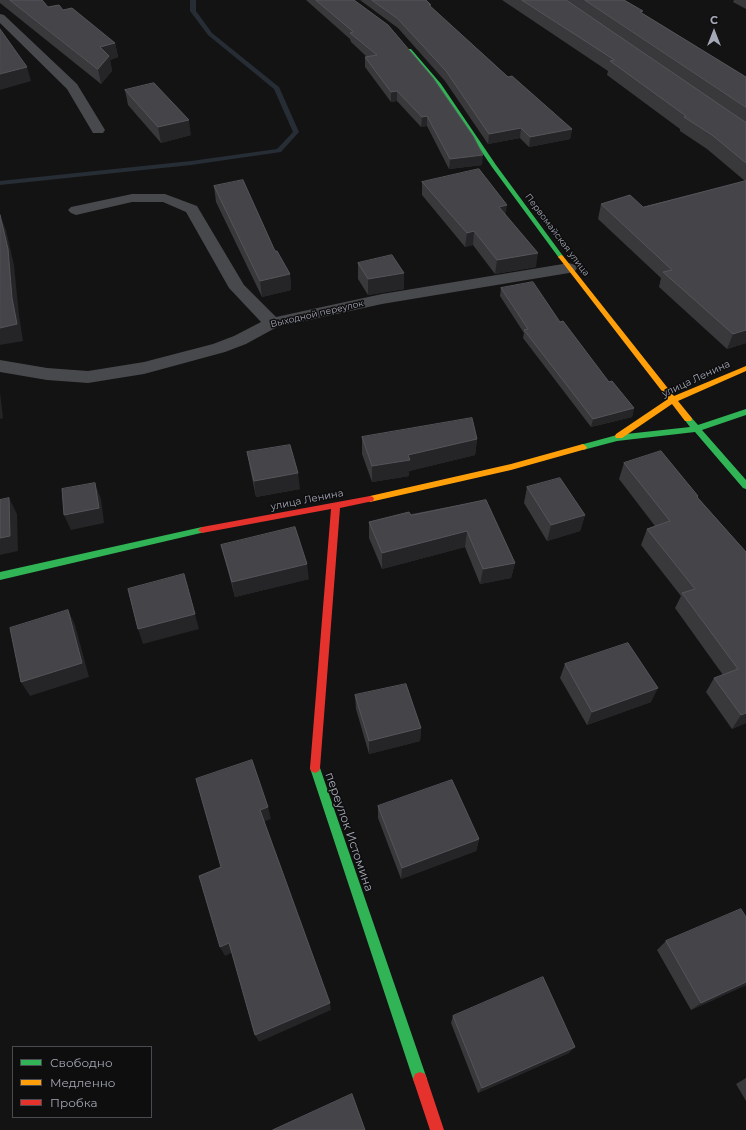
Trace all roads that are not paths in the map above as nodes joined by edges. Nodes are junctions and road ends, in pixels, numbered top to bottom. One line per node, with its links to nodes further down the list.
1 (0, 17): 3 (street)
2 (403, 43): 5 (street, Первомайская улица)
3 (98, 130)
4 (76, 210): 6 (street)
5 (569, 268): 6 (street, Выходной переулок); 9 (street, Первомайская улица)
6 (272, 323): 7 (street, Выходной переулок)
7 (0, 366)
8 (746, 368): 9 (street, улица Ленина)
9 (672, 400): 11 (street, Первомайская улица); 12 (street, улица Ленина)
10 (746, 412): 11 (street, улица Ленина)
11 (696, 429): 12 (street, улица Ленина); 13 (street, Первомайская улица)
12 (617, 438): 14 (street, улица Ленина)
13 (746, 486)
14 (336, 506): 15 (street, улица Ленина); 16 (street, переулок Истомина)
15 (0, 576)
16 (437, 1130)

